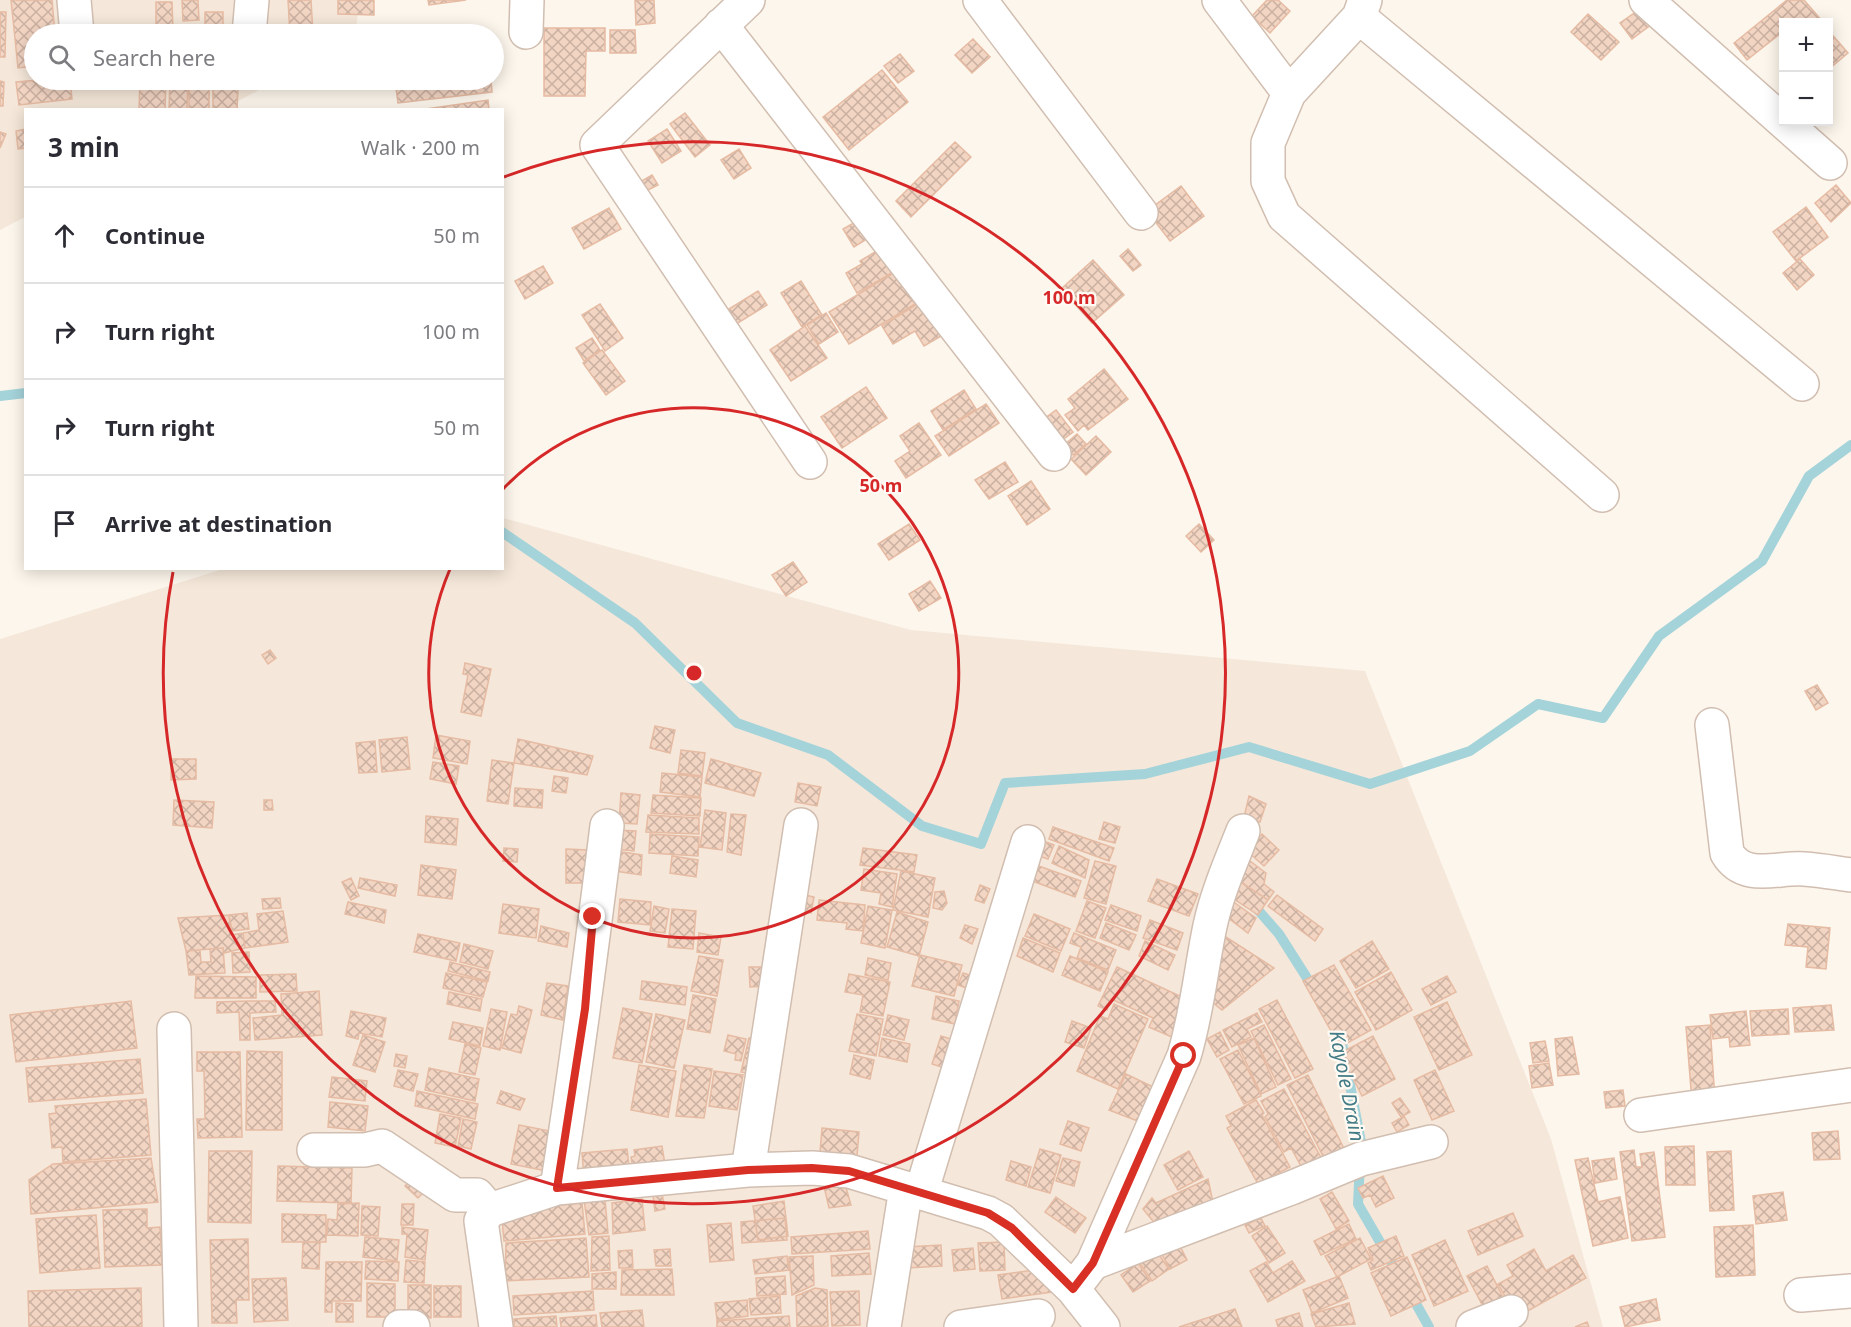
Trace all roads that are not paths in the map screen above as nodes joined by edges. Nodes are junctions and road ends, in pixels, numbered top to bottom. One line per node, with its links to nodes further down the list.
1 (74, 0): 9 (street)
2 (252, 0): 10 (street)
3 (527, 0): 12 (street)
4 (748, 0): 11 (street)
5 (980, 0): 15 (street)
6 (1219, 0): 13 (street)
7 (1646, 0): 14 (street)
8 (1362, 8): 13 (street); 16 (street)
9 (75, 24)
10 (250, 24)
11 (721, 25): 17 (street); 18 (street)
12 (526, 32)
13 (1288, 93): 19 (street)
14 (1830, 163)
15 (1141, 213)
16 (1802, 384)
17 (1054, 454)
18 (810, 462)
19 (1602, 495)
20 (1712, 725): 25 (street)
21 (801, 825): 31 (street)
22 (607, 826): 32 (street)
23 (1244, 831): 35 (street)
24 (1028, 842): 33 (street)
25 (1851, 875)
26 (174, 1029): 41 (street)
27 (1851, 1085): 28 (street)
28 (1641, 1115)
29 (1431, 1142): 35 (street)
30 (314, 1150): 34 (street)
31 (748, 1170): 32 (street); 33 (street)
32 (557, 1188): 34 (street)
33 (913, 1191): 36 (street); 46 (street)
34 (490, 1210): 45 (street)
35 (1093, 1263): 36 (street)
36 (1073, 1289): 48 (street)
37 (1851, 1291): 38 (street)
38 (1801, 1295)
39 (1511, 1312): 49 (street)
40 (1038, 1316): 47 (street)
41 (181, 1327)
42 (400, 1327): 43 (street)
43 (408, 1327): 44 (street)
44 (413, 1327)
45 (496, 1327)
46 (884, 1327)
47 (961, 1327)
48 (1103, 1327)
49 (1473, 1327)

